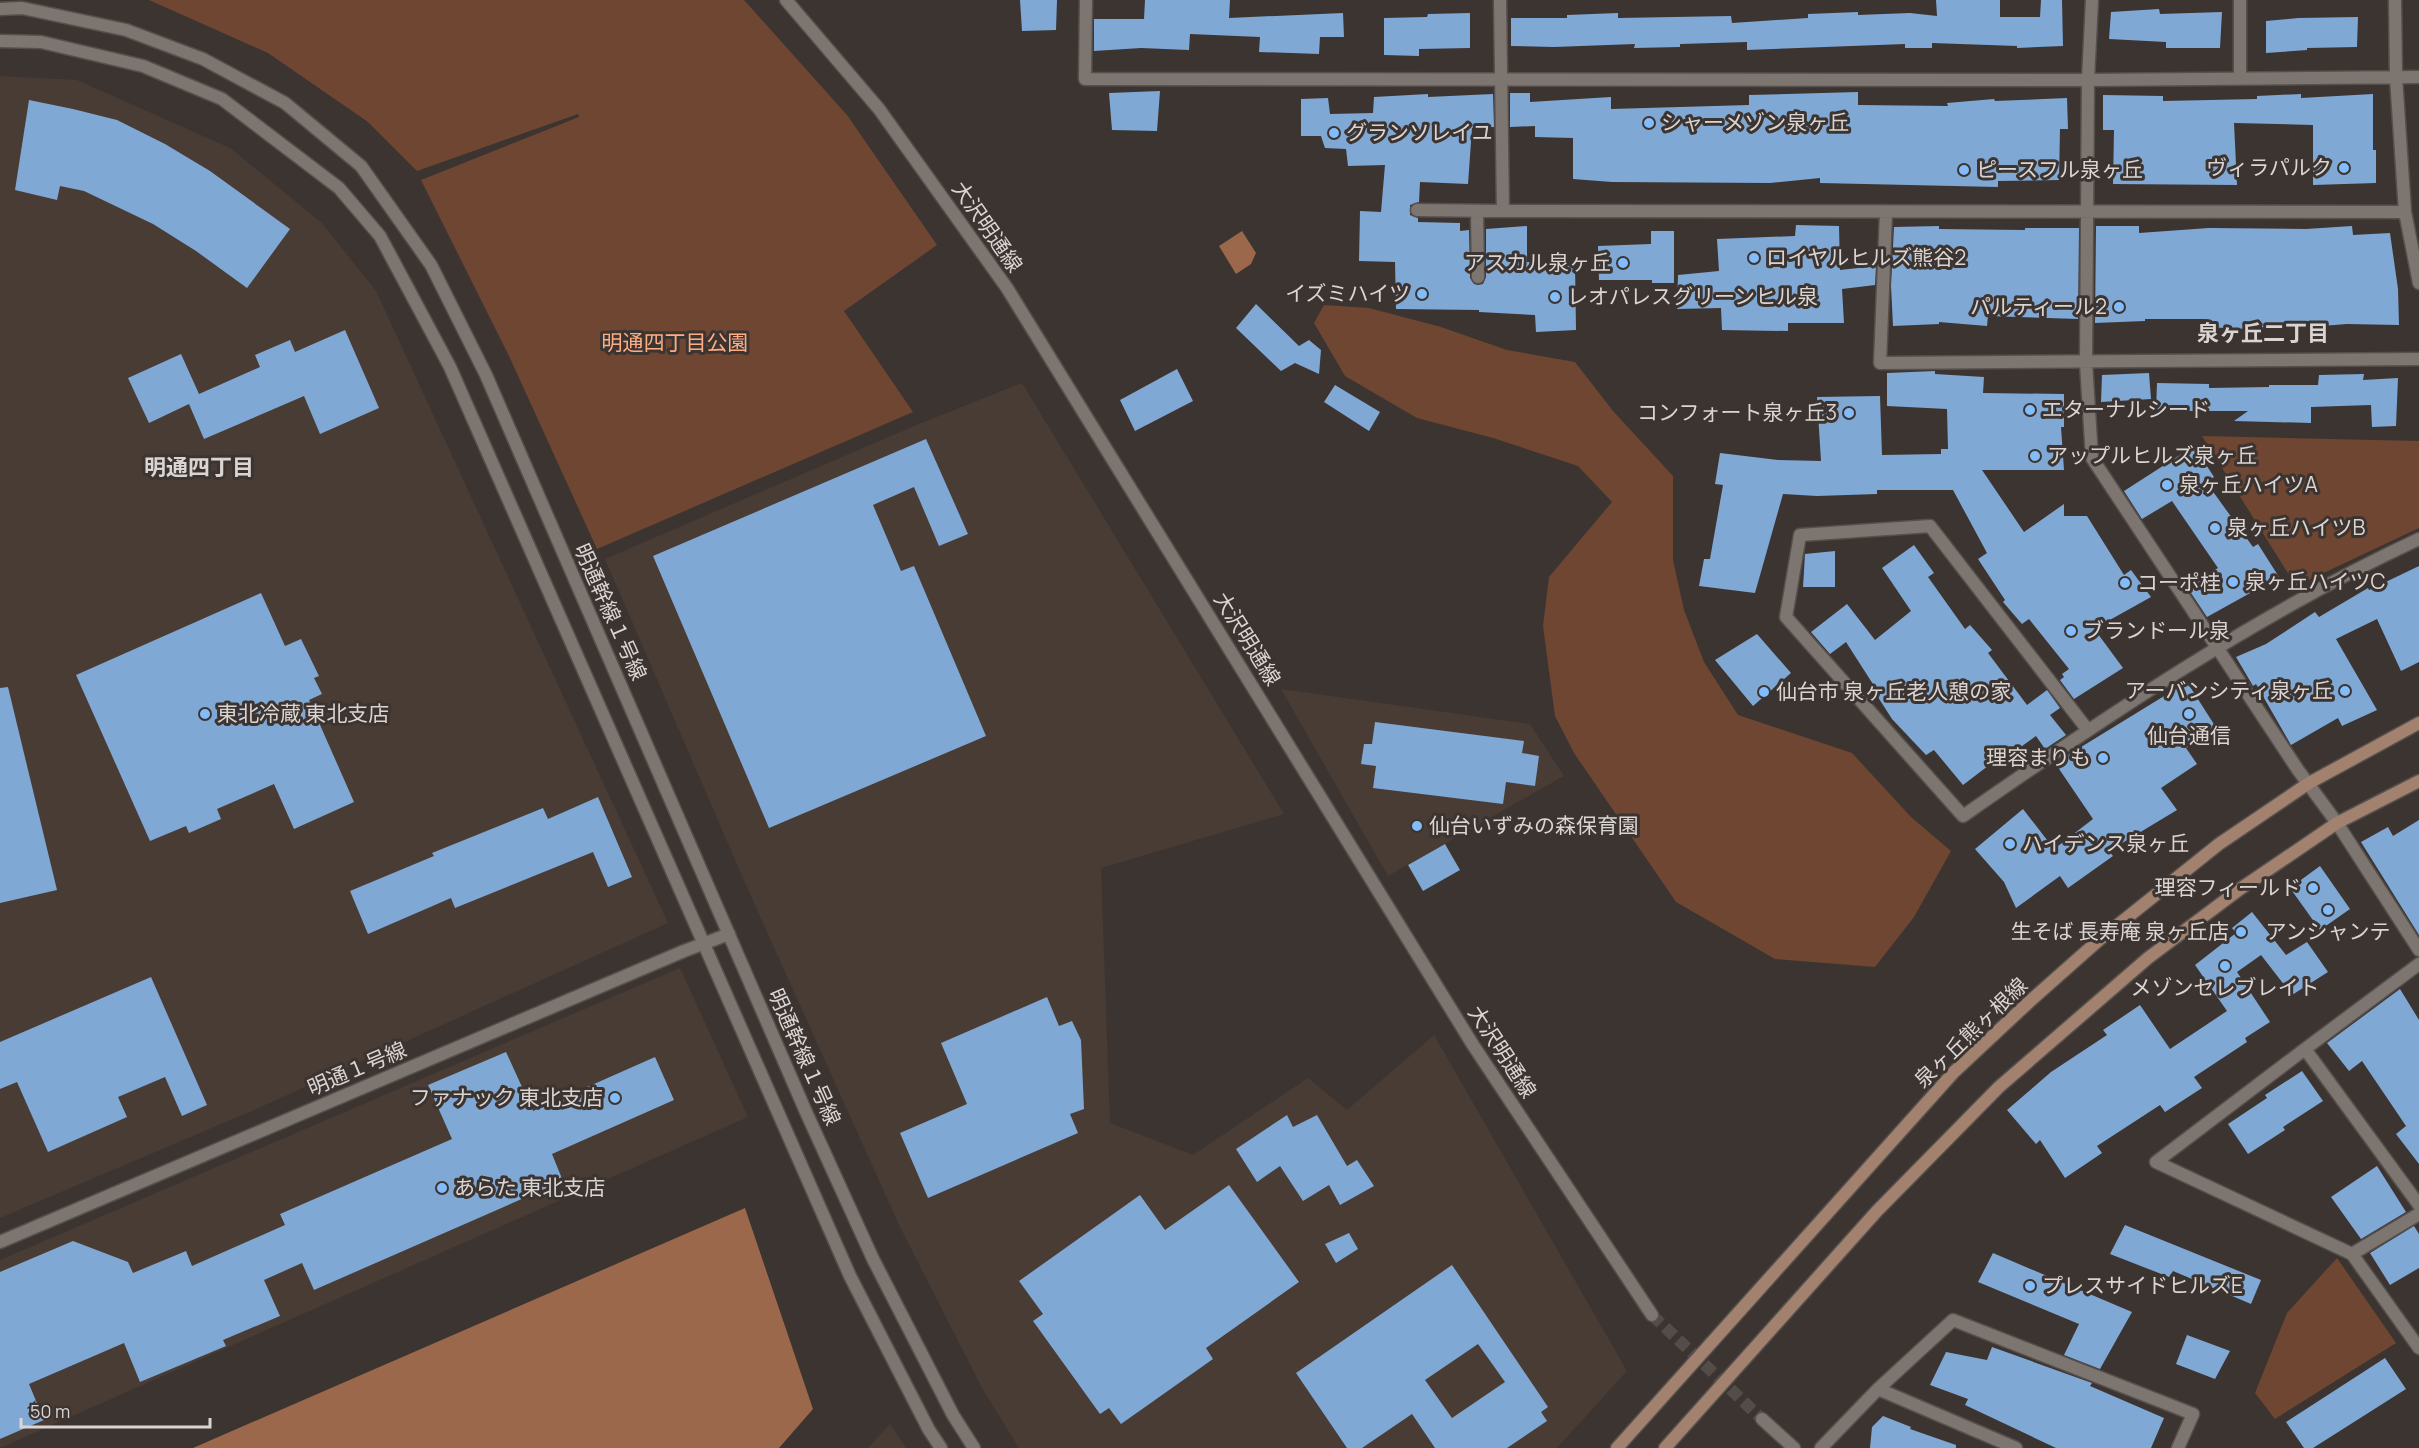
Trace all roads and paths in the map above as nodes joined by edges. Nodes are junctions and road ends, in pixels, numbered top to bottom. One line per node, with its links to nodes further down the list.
1 (786, 0): 40 (street, 大沢明通線)
2 (1086, 0): 11 (street)
3 (1500, 0): 11 (street)
4 (2092, 0): 13 (street)
5 (2240, 0): 12 (street)
6 (2395, 0): 9 (street)
7 (0, 9): 31 (street, 明通幹線１号線)
8 (0, 41): 32 (street)
9 (2396, 77): 10 (street); 12 (street); 17 (street)
10 (2419, 77)
11 (1500, 78): 13 (street); 16 (street)
12 (2240, 78): 13 (street)
13 (2088, 80): 19 (street)
14 (1417, 210): 15 (street)
15 (1477, 211): 16 (street); 20 (street)
16 (1503, 211): 18 (street)
17 (2405, 212): 19 (street); 21 (street)
18 (1886, 213): 19 (street); 23 (street)
19 (2087, 213): 23 (street)
20 (1478, 277)
21 (2419, 283)
22 (2419, 359): 23 (street)
23 (2086, 363): 25 (street)
24 (2419, 539): 25 (street)
25 (2218, 648): 27 (street); 29 (street)
26 (2419, 723): 29 (main road, 泉ヶ丘熊ヶ根線)
27 (2087, 729): 27 (street)
28 (2419, 780): 30 (main road)
29 (2309, 783): 30 (street); 46 (main road, 泉ヶ丘熊ヶ根線)
30 (2337, 823): 33 (street); 47 (main road)
31 (729, 934): 32 (street, 明通１号線); 45 (street, 明通幹線１号線)
32 (704, 943): 38 (street, 明通１号線); 44 (street)
33 (2419, 950)
34 (2419, 964): 35 (street)
35 (2305, 1049): 36 (street); 39 (street)
36 (2419, 1205)
37 (2419, 1214): 39 (street)
38 (0, 1242)
39 (2352, 1254): 41 (street)
40 (1652, 1315)
41 (2419, 1348)
42 (1878, 1389): 49 (street); 50 (street); 51 (street)
43 (1762, 1419): 48 (street)
44 (941, 1448)
45 (974, 1448)
46 (1617, 1448)
47 (1665, 1448)
48 (1794, 1448)
49 (1821, 1448)
50 (2016, 1448)
51 (2178, 1448)

